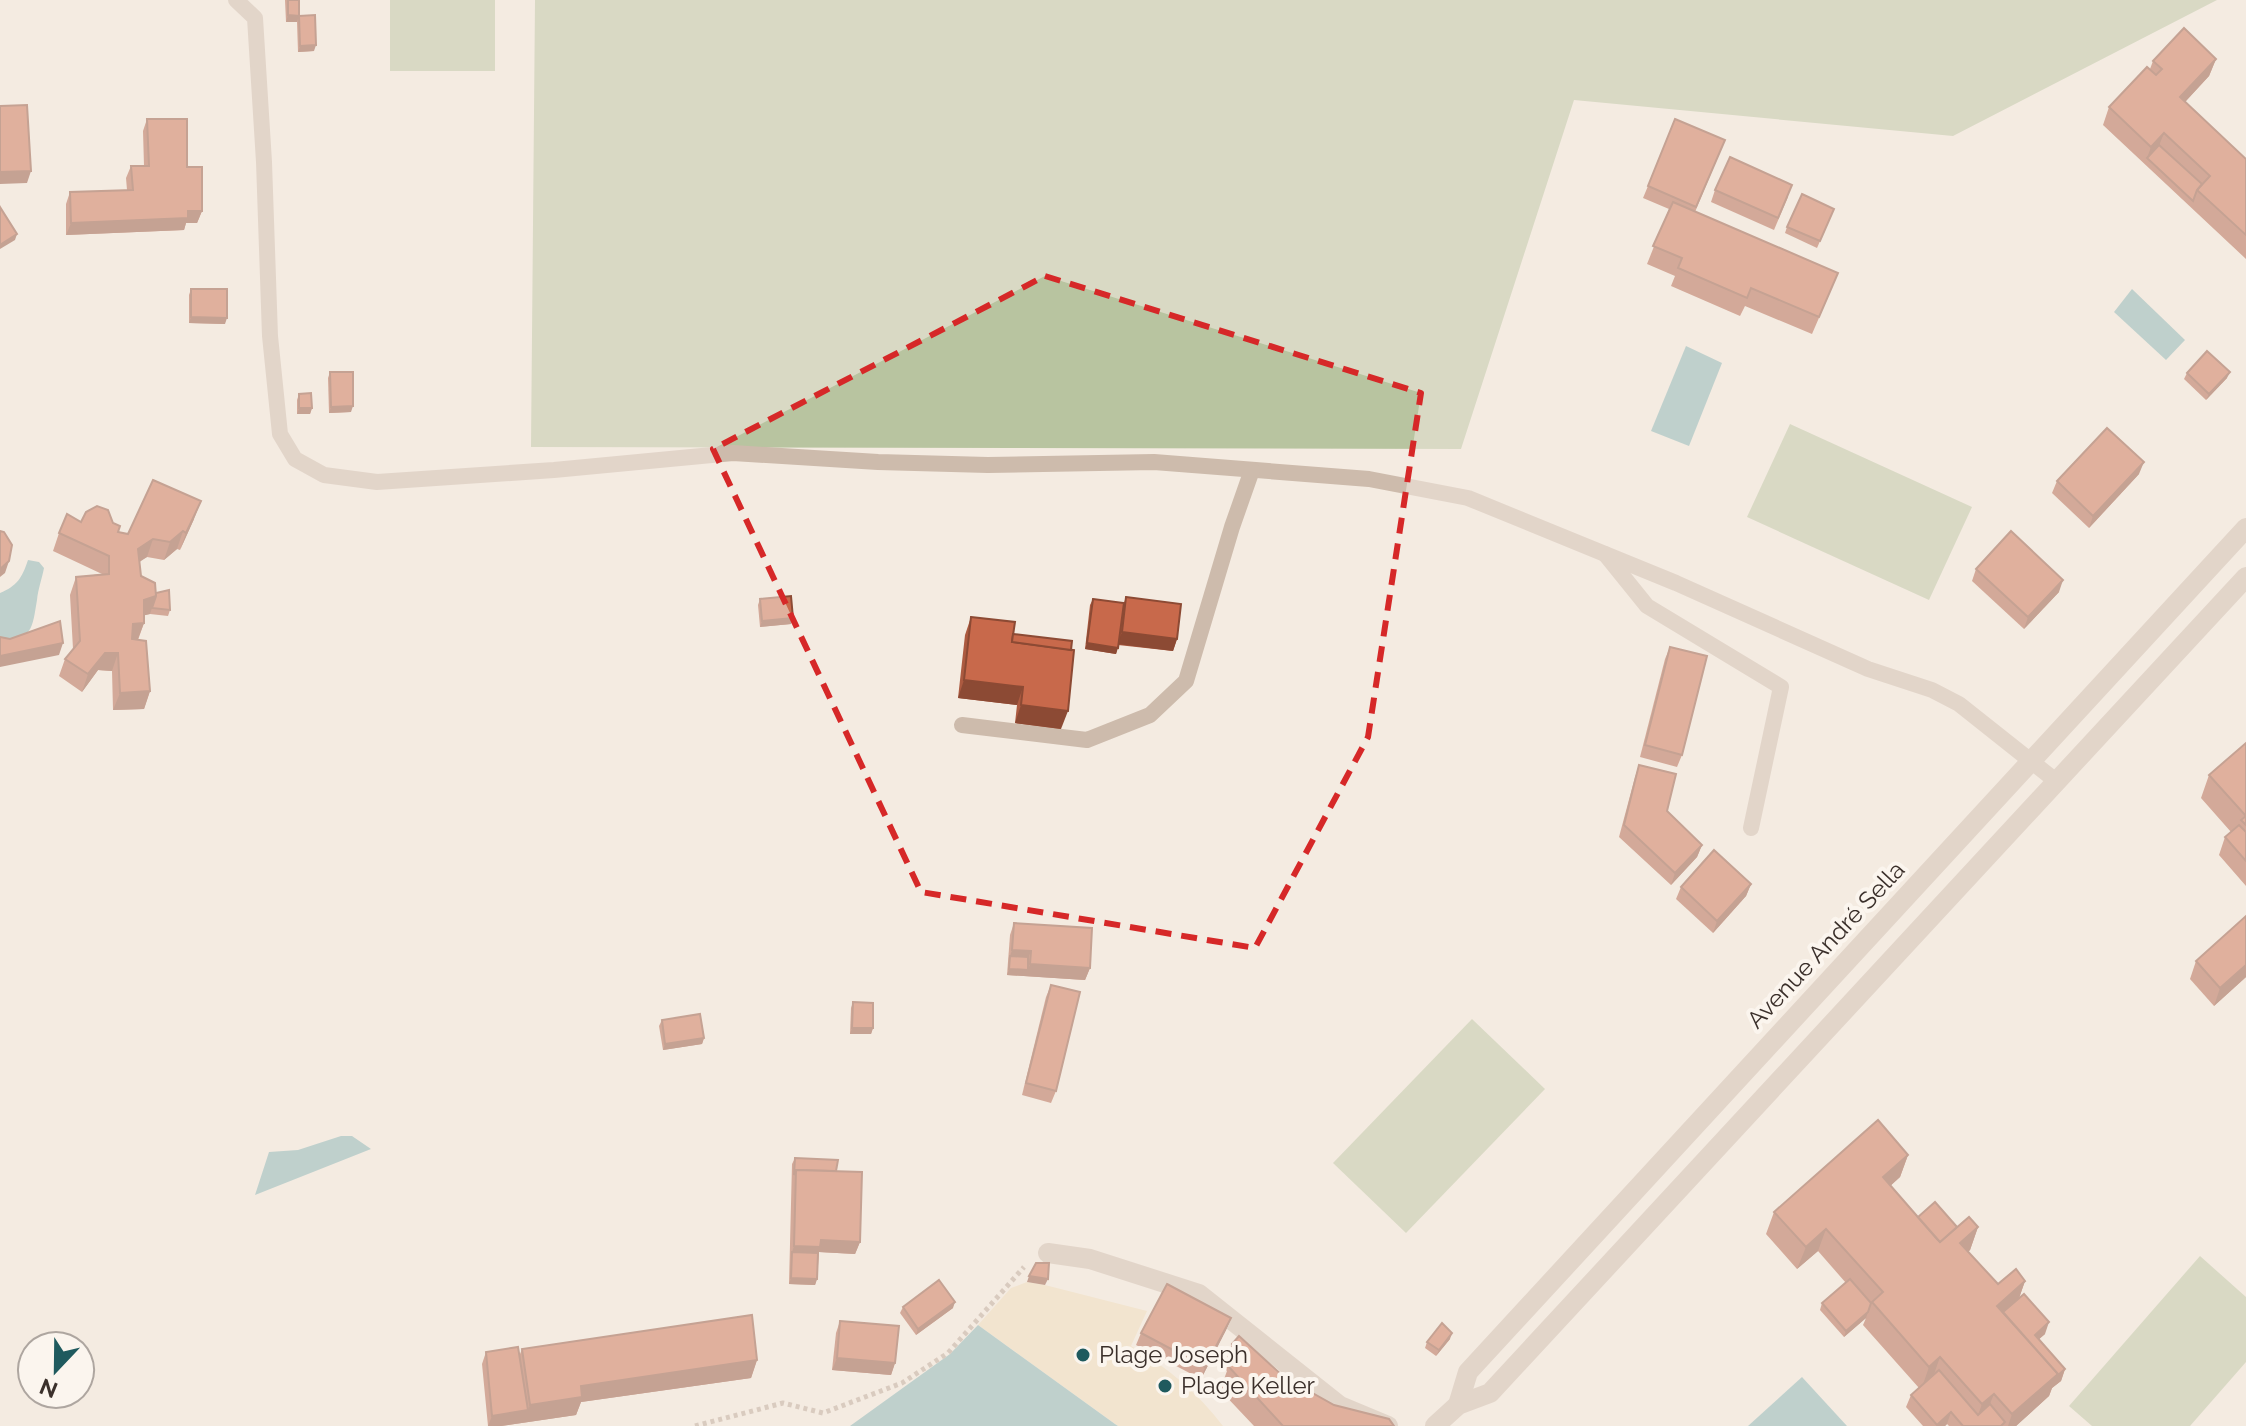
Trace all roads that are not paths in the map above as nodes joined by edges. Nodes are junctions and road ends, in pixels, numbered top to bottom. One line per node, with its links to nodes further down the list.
1 (236, 0): 2 (lane)
2 (1252, 470): 4 (lane); 6 (lane)
3 (2246, 528): 7 (street, Avenue André Sella)
4 (1604, 552): 7 (lane); 9 (lane)
5 (2246, 577): 8 (street, Avenue André Sella)
6 (962, 725)
7 (2031, 760): 8 (lane); 11 (street, Avenue André Sella)
8 (2056, 781): 11 (street, Avenue André Sella)
9 (1751, 828)
10 (1048, 1253): 12 (street)
11 (1458, 1405): 13 (street, Avenue André Sella)
12 (1388, 1426)
13 (1435, 1426)

